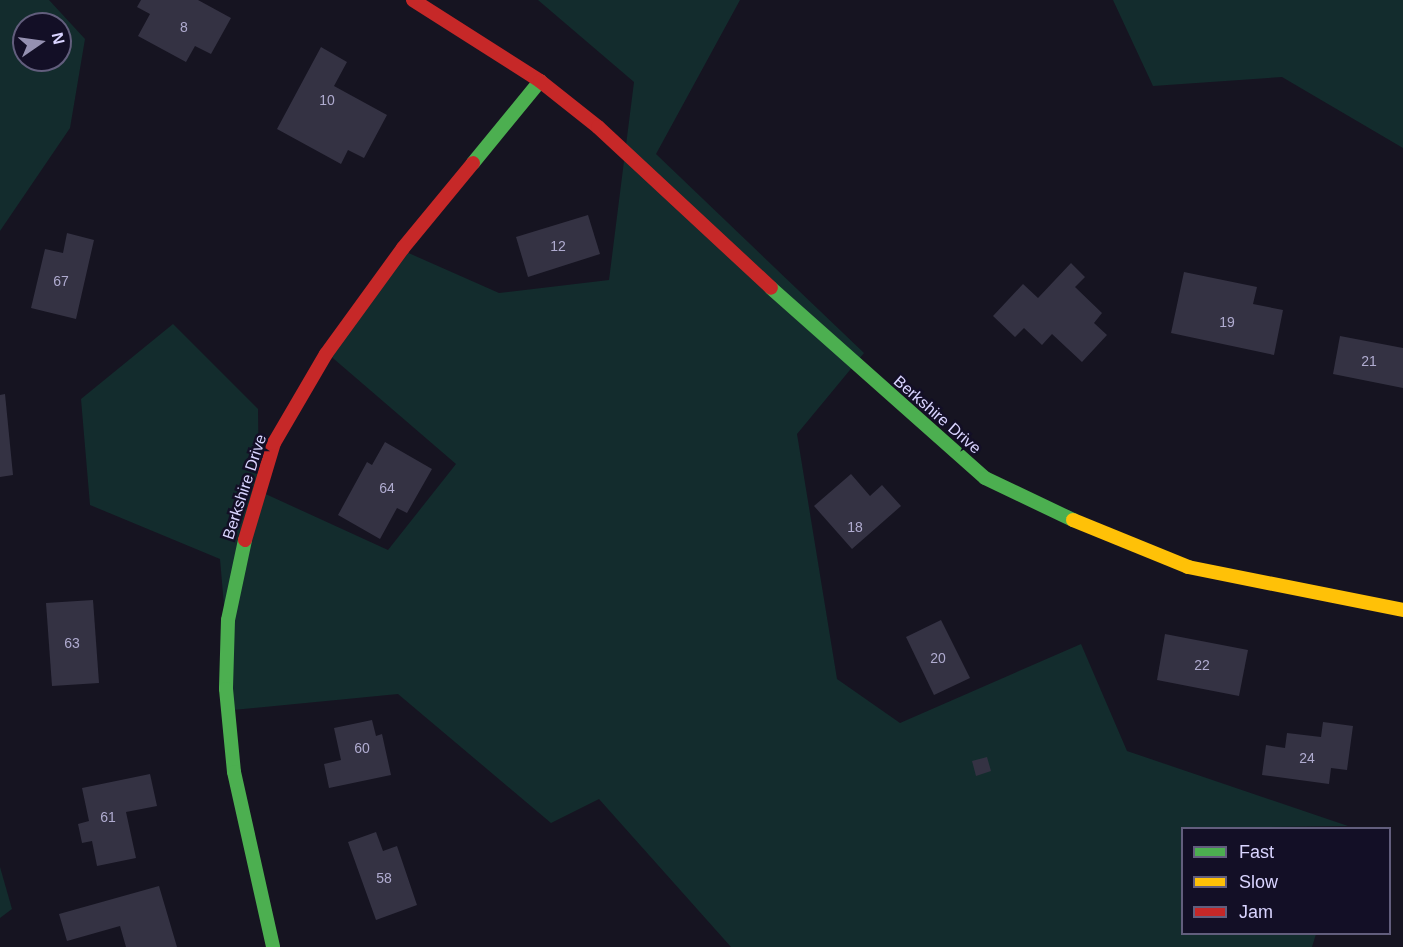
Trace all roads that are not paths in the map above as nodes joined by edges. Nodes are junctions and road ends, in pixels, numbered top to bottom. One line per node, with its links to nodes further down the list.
1 (413, 0): 2 (street, Berkshire Drive)
2 (540, 81): 3 (street, Berkshire Drive); 4 (street, Berkshire Drive)
3 (1403, 610)
4 (273, 947)

